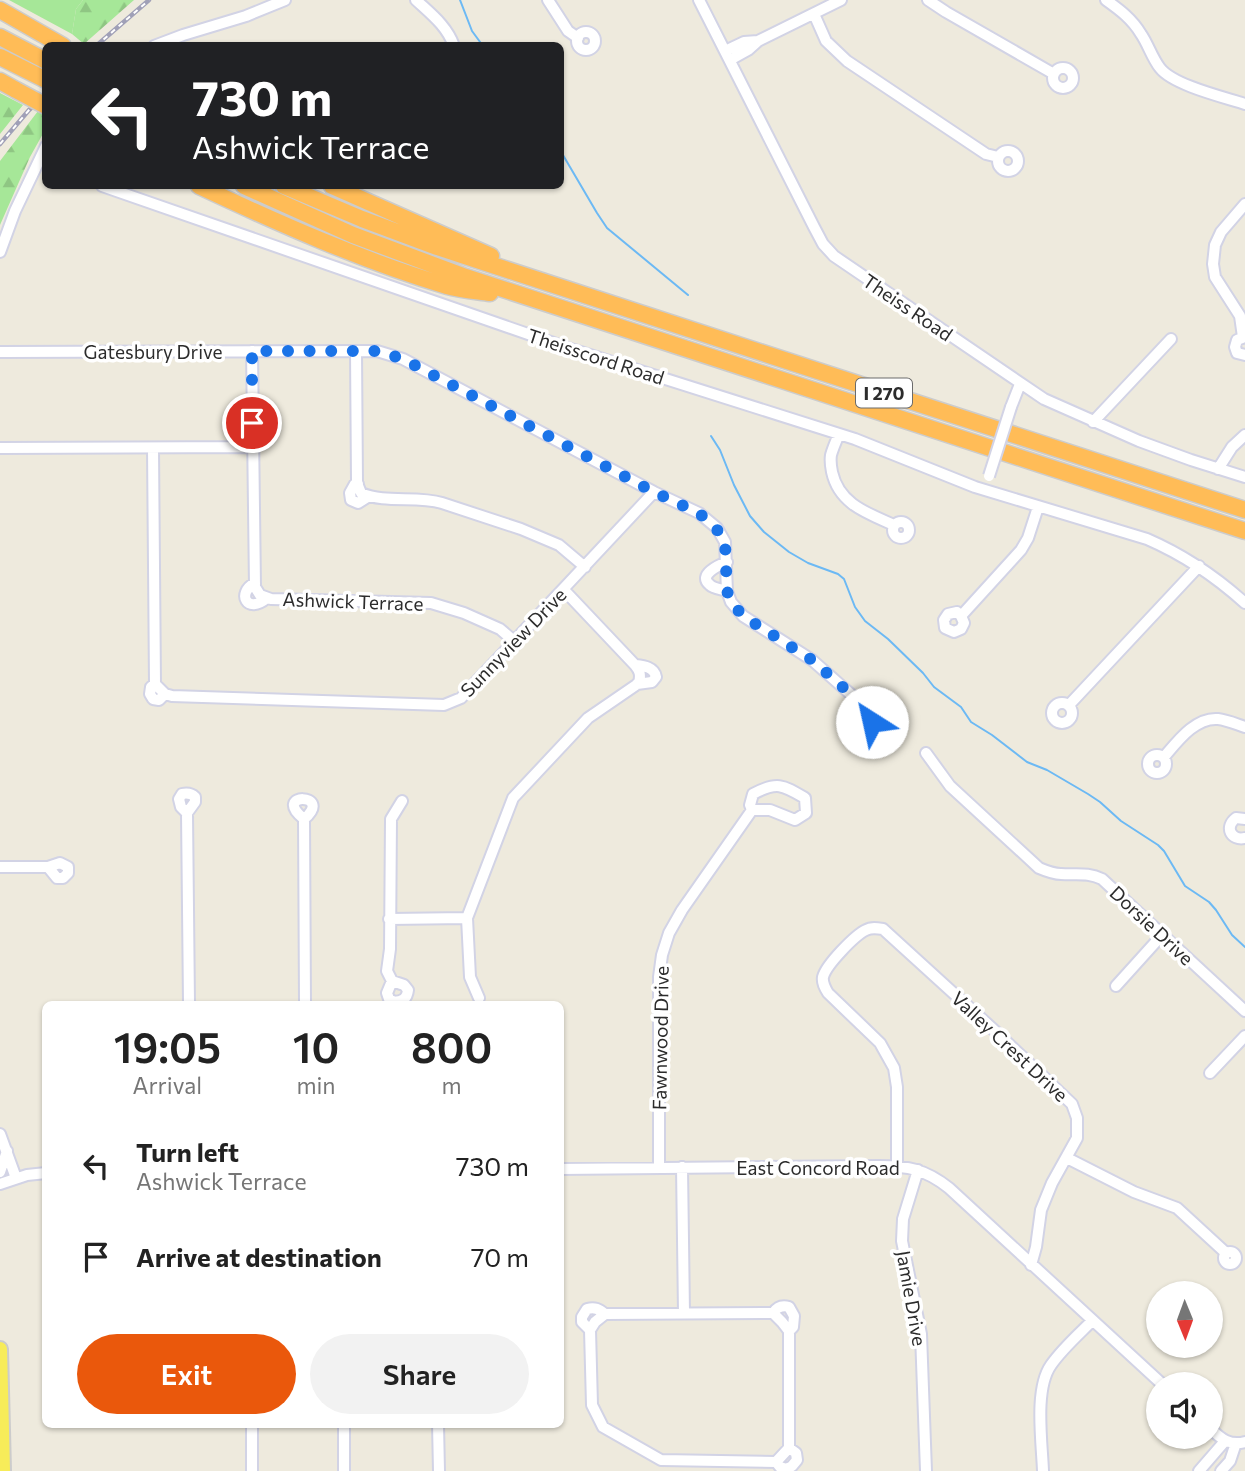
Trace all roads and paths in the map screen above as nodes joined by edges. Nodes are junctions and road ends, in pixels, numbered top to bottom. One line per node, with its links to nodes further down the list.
1 (285, 0): 13 (street)
2 (416, 0): 14 (street)
3 (548, 0): 11 (street)
4 (699, 0): 15 (street, Theiss Road)
5 (841, 0): 9 (street)
6 (928, 0): 18 (street)
7 (1105, 0): 22 (street)
8 (0, 10): 12 (highway)
9 (814, 14): 15 (street); 23 (street)
10 (0, 37): 17 (highway)
11 (578, 38)
12 (58, 42)
13 (165, 42)
14 (453, 42)
15 (727, 56): 40 (street, Theiss Road)
16 (0, 57): 19 (highway)
17 (42, 59)
18 (1054, 74)
19 (39, 77)
20 (0, 81): 21 (highway, bridge)
21 (42, 104)
22 (1245, 104)
23 (998, 158)
24 (41, 164): 31 (street)
25 (111, 189): 42 (street, Theisscord Road)
26 (206, 189): 33 (highway)
27 (250, 189): 33 (highway, I 270)
28 (291, 189): 32 (highway, I 270)
29 (339, 189): 32 (highway)
30 (1245, 204): 34 (street)
31 (0, 252)
32 (524, 275): 52 (highway, I 270)
33 (537, 300): 54 (highway, I 270)
34 (1244, 337): 39 (street)
35 (1171, 340): 41 (street)
36 (252, 351): 37 (street, Gatesbury Drive); 38 (street, Gatesbury Drive); 45 (street, Ashwick Terrace)
37 (356, 351): 50 (street, Gatesbury Drive); 57 (street)
38 (0, 352)
39 (1245, 355)
40 (1020, 384): 41 (street, Theiss Road); 49 (street, bridge)
41 (1093, 422): 47 (street, Theiss Road)
42 (839, 434): 49 (street, Theisscord Road); 53 (street)
43 (1245, 435): 47 (street)
44 (0, 447): 46 (street)
45 (252, 447): 46 (street); 62 (street, Ashwick Terrace)
46 (153, 448): 62 (street, Sunnyview Drive)
47 (1217, 469): 48 (street, Theiss Road)
48 (1245, 477)
49 (985, 490): 51 (street)
50 (654, 492): 55 (street, Gatesbury Drive); 57 (street, Sunnyview Drive)
51 (1038, 507): 56 (street); 61 (street)
52 (1245, 510)
53 (894, 525)
54 (1245, 531)
55 (727, 562): 59 (street, Gatesbury Drive); 59 (street)
56 (1199, 566): 60 (street); 63 (street)
57 (585, 567): 58 (street, Sunnyview Drive)
58 (564, 590): 62 (street, Sunnyview Drive); 76 (street)
59 (727, 591): 64 (street)
60 (1245, 603)
61 (961, 615)
62 (514, 641)
63 (1069, 705)
64 (872, 713)
65 (1245, 727): 67 (street)
66 (926, 753): 78 (street, Dorsie Drive)
67 (1164, 757)
68 (402, 801): 77 (street)
69 (752, 810): 69 (street, Fawnwood Drive); 91 (street, Fawnwood Drive)
70 (187, 813): 82 (street)
71 (304, 819): 83 (street)
72 (1245, 819): 73 (street)
73 (1245, 838)
74 (0, 867): 75 (street)
75 (48, 867)
76 (467, 918): 77 (street); 81 (street)
77 (389, 919): 79 (street)
78 (1162, 935): 80 (street); 84 (street, Dorsie Drive)
79 (392, 981)
80 (1116, 986)
81 (479, 998)
82 (189, 1001)
83 (305, 1001)
84 (1245, 1011)
85 (1245, 1036): 86 (street)
86 (1210, 1073)
87 (0, 1134): 88 (street)
88 (7, 1152): 95 (street); 97 (street)
89 (1067, 1158): 90 (street, Valley Crest Drive); 99 (street); 100 (street, Valley Crest Drive)
90 (897, 1166): 92 (street, East Concord Road); 94 (street, East Concord Road)
91 (659, 1167): 92 (street, East Concord Road); 93 (street, East Concord Road)
92 (682, 1167): 101 (street)
93 (564, 1168)
94 (918, 1170): 100 (street, East Concord Road); 113 (street, Jamie Drive)
95 (0, 1172)
96 (42, 1174): 97 (street)
97 (16, 1178): 98 (street)
98 (0, 1184)
99 (1226, 1253)
100 (1031, 1265): 102 (street, East Concord Road)
101 (684, 1313): 101 (street)
102 (1092, 1321): 104 (street, East Concord Road); 114 (street)
103 (0, 1349): 109 (main road)
104 (1148, 1372)
105 (252, 1428): 110 (street)
106 (344, 1428): 111 (street)
107 (438, 1428): 112 (street)
108 (1238, 1443): 115 (street); 116 (street)
109 (3, 1471)
110 (252, 1471)
111 (344, 1471)
112 (439, 1471)
113 (926, 1471)
114 (1042, 1471)
115 (1199, 1471)
116 (1221, 1471)

